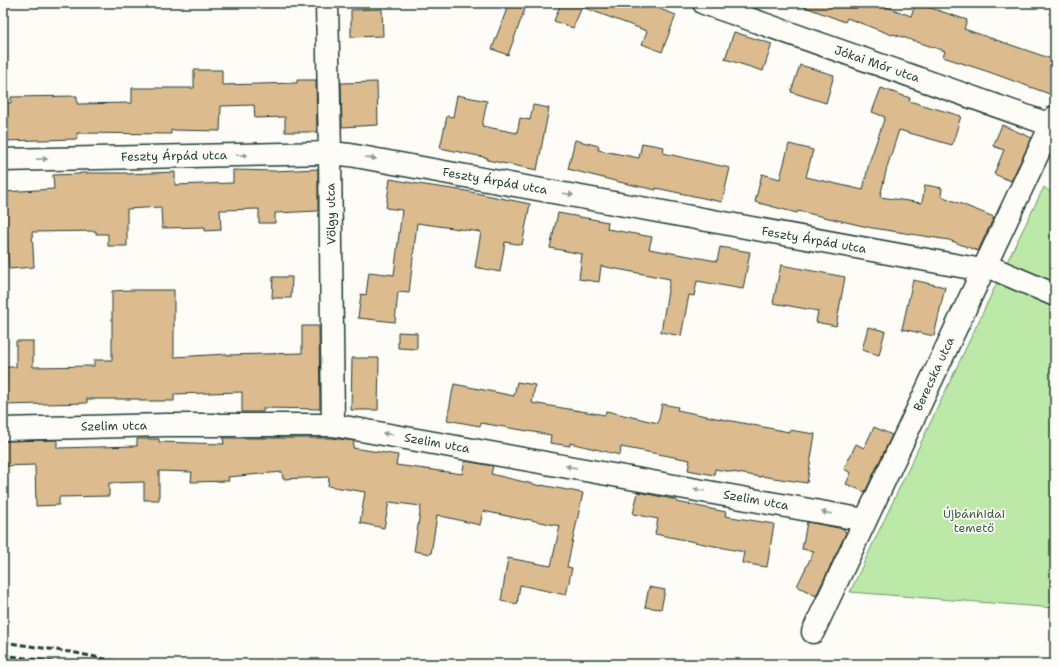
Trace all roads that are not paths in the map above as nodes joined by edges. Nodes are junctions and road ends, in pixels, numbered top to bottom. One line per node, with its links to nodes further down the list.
1 (327, 3): 4 (street, Völgy utca)
2 (704, 3): 3 (street, Jókai Mór utca)
3 (1053, 121): 6 (street, Berecska utca)
4 (330, 153): 5 (street, Feszty Árpád utca, one-way to 4); 6 (street, Feszty Árpád utca, one-way to 6); 8 (street, Völgy utca)
5 (3, 160)
6 (984, 268): 7 (street, Feszty Árpád utca); 10 (street, Berecska utca)
7 (1055, 295)
8 (333, 425): 9 (street, Szelim utca); 10 (street, Szelim utca, one-way to 8)
9 (3, 429)
10 (865, 520): 11 (street, Berecska utca)
11 (813, 632)

